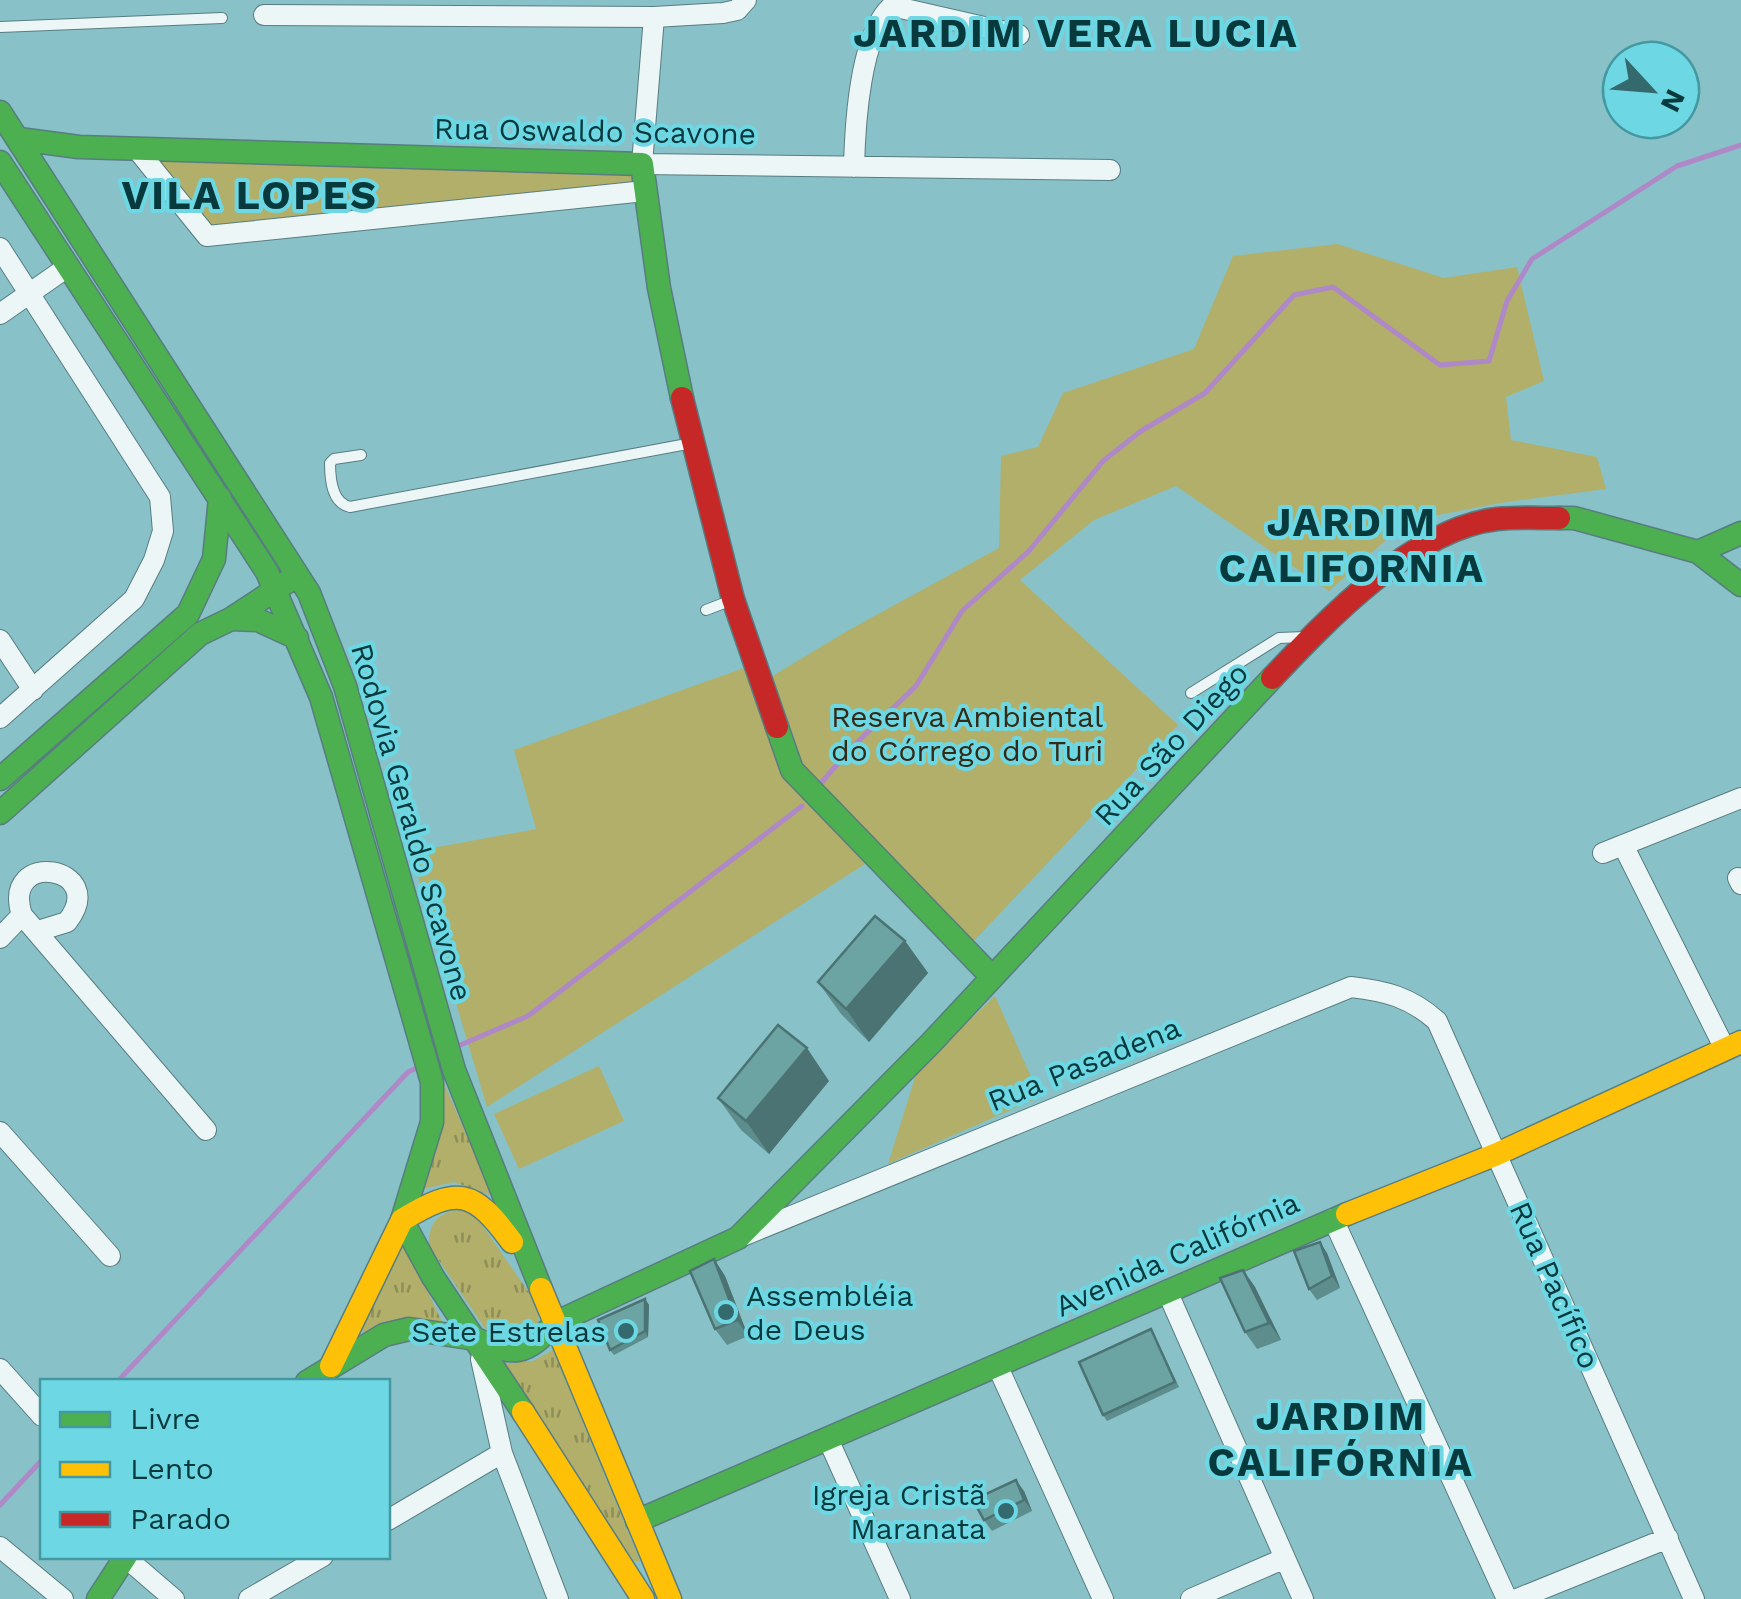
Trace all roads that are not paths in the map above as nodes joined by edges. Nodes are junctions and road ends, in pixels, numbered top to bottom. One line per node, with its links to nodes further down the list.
1 (746, 0): 4 (street)
2 (551, 9): 3 (street); 4 (street)
3 (264, 15)
4 (654, 16): 13 (street)
5 (222, 18): 6 (lane)
6 (0, 26)
7 (1020, 35): 14 (street)
8 (0, 112): 9 (main road, Rodovia Geraldo Scavone)
9 (18, 140): 10 (main road, Rua Oswaldo Scavone); 16 (main road, Rodovia Geraldo Scavone)
10 (79, 147): 11 (main road, Rua Oswaldo Scavone); 16 (main road)
11 (136, 148): 13 (main road, Rua Oswaldo Scavone); 17 (street)
12 (0, 162): 19 (main road, Rodovia Geraldo Scavone)
13 (642, 164): 14 (street, Rua Oswaldo Scavone); 17 (main road)
14 (854, 167): 15 (street, Rua Oswaldo Scavone)
15 (1110, 170)
16 (45, 182): 27 (main road, Rodovia Geraldo Scavone)
17 (645, 191): 22 (main road)
18 (0, 248): 20 (street)
19 (66, 268): 20 (street); 24 (main road, Rodovia Geraldo Scavone)
20 (30, 292): 21 (street); 36 (street)
21 (0, 314)
22 (690, 444): 23 (lane); 30 (main road)
23 (361, 455)
24 (220, 498): 29 (main road, Rodovia Geraldo Scavone); 39 (main road)
25 (1741, 533): 26 (main road)
26 (1698, 552): 28 (main road, Rua São Diego); 33 (main road, Rua São Diego)
27 (298, 575): 29 (main road); 57 (main road, Rodovia Geraldo Scavone)
28 (1741, 585)
29 (275, 590): 32 (main road); 34 (main road, Rodovia Geraldo Scavone)
30 (733, 599): 31 (lane); 45 (main road)
31 (706, 610)
32 (231, 618): 34 (main road); 41 (main road)
33 (1312, 637): 37 (lane); 45 (main road, Rua São Diego)
34 (297, 638): 54 (main road, Rodovia Geraldo Scavone)
35 (0, 640): 36 (street)
36 (34, 690): 38 (street)
37 (1191, 694)
38 (0, 718)
39 (0, 779)
40 (1741, 798): 47 (street)
41 (0, 812)
42 (22, 915): 43 (street); 43 (street); 44 (street)
43 (38, 931): 48 (street)
44 (0, 938)
45 (992, 977): 51 (main road, Rua São Diego)
46 (1392, 992): 50 (street, Rua Pacífico); 52 (street, Rua Pasadena)
47 (1733, 1045): 50 (main road, Avenida Califórnia)
48 (206, 1130)
49 (0, 1132): 56 (street)
50 (1497, 1154): 53 (main road, Avenida Califórnia); 70 (street, Rua Pacífico)
51 (788, 1187): 52 (street); 55 (main road, Rua São Diego)
52 (802, 1212): 55 (street, Rua Pasadena)
53 (1333, 1219): 58 (main road, Avenida Califórnia); 87 (street)
54 (402, 1220): 57 (main road); 60 (main road); 61 (main road, Rodovia Geraldo Scavone)
55 (738, 1238): 59 (main road, Rua Pasadena)
56 (110, 1256)
57 (544, 1291): 59 (main road, Rodovia Geraldo Scavone)
58 (1168, 1291): 62 (main road, Avenida Califórnia); 72 (street)
59 (555, 1323): 60 (main road, Rua Pasadena); 69 (main road, Rodovia Geraldo Scavone)
60 (476, 1340): 61 (main road); 67 (street); 81 (main road)
61 (331, 1366): 64 (main road)
62 (997, 1366): 66 (main road, Avenida Califórnia); 84 (street)
63 (0, 1369): 65 (street)
64 (312, 1379)
65 (40, 1414)
66 (828, 1439): 69 (main road, Avenida Califórnia); 83 (street)
67 (502, 1453): 68 (street); 76 (street)
68 (390, 1519)
69 (636, 1520): 82 (main road, Rodovia Geraldo Scavone)
70 (1668, 1538): 88 (street); 89 (street, Rua Pacífico)
71 (0, 1547): 77 (street)
72 (1283, 1558): 85 (street); 86 (street)
73 (124, 1559): 78 (main road)
74 (127, 1559): 79 (street)
75 (318, 1559): 80 (street)
76 (556, 1598)
77 (63, 1599)
78 (98, 1599)
79 (174, 1599)
80 (249, 1599)
81 (643, 1599)
82 (670, 1599)
83 (900, 1599)
84 (1103, 1599)
85 (1191, 1599)
86 (1303, 1599)
87 (1507, 1599)
88 (1517, 1599)
89 (1694, 1599)

